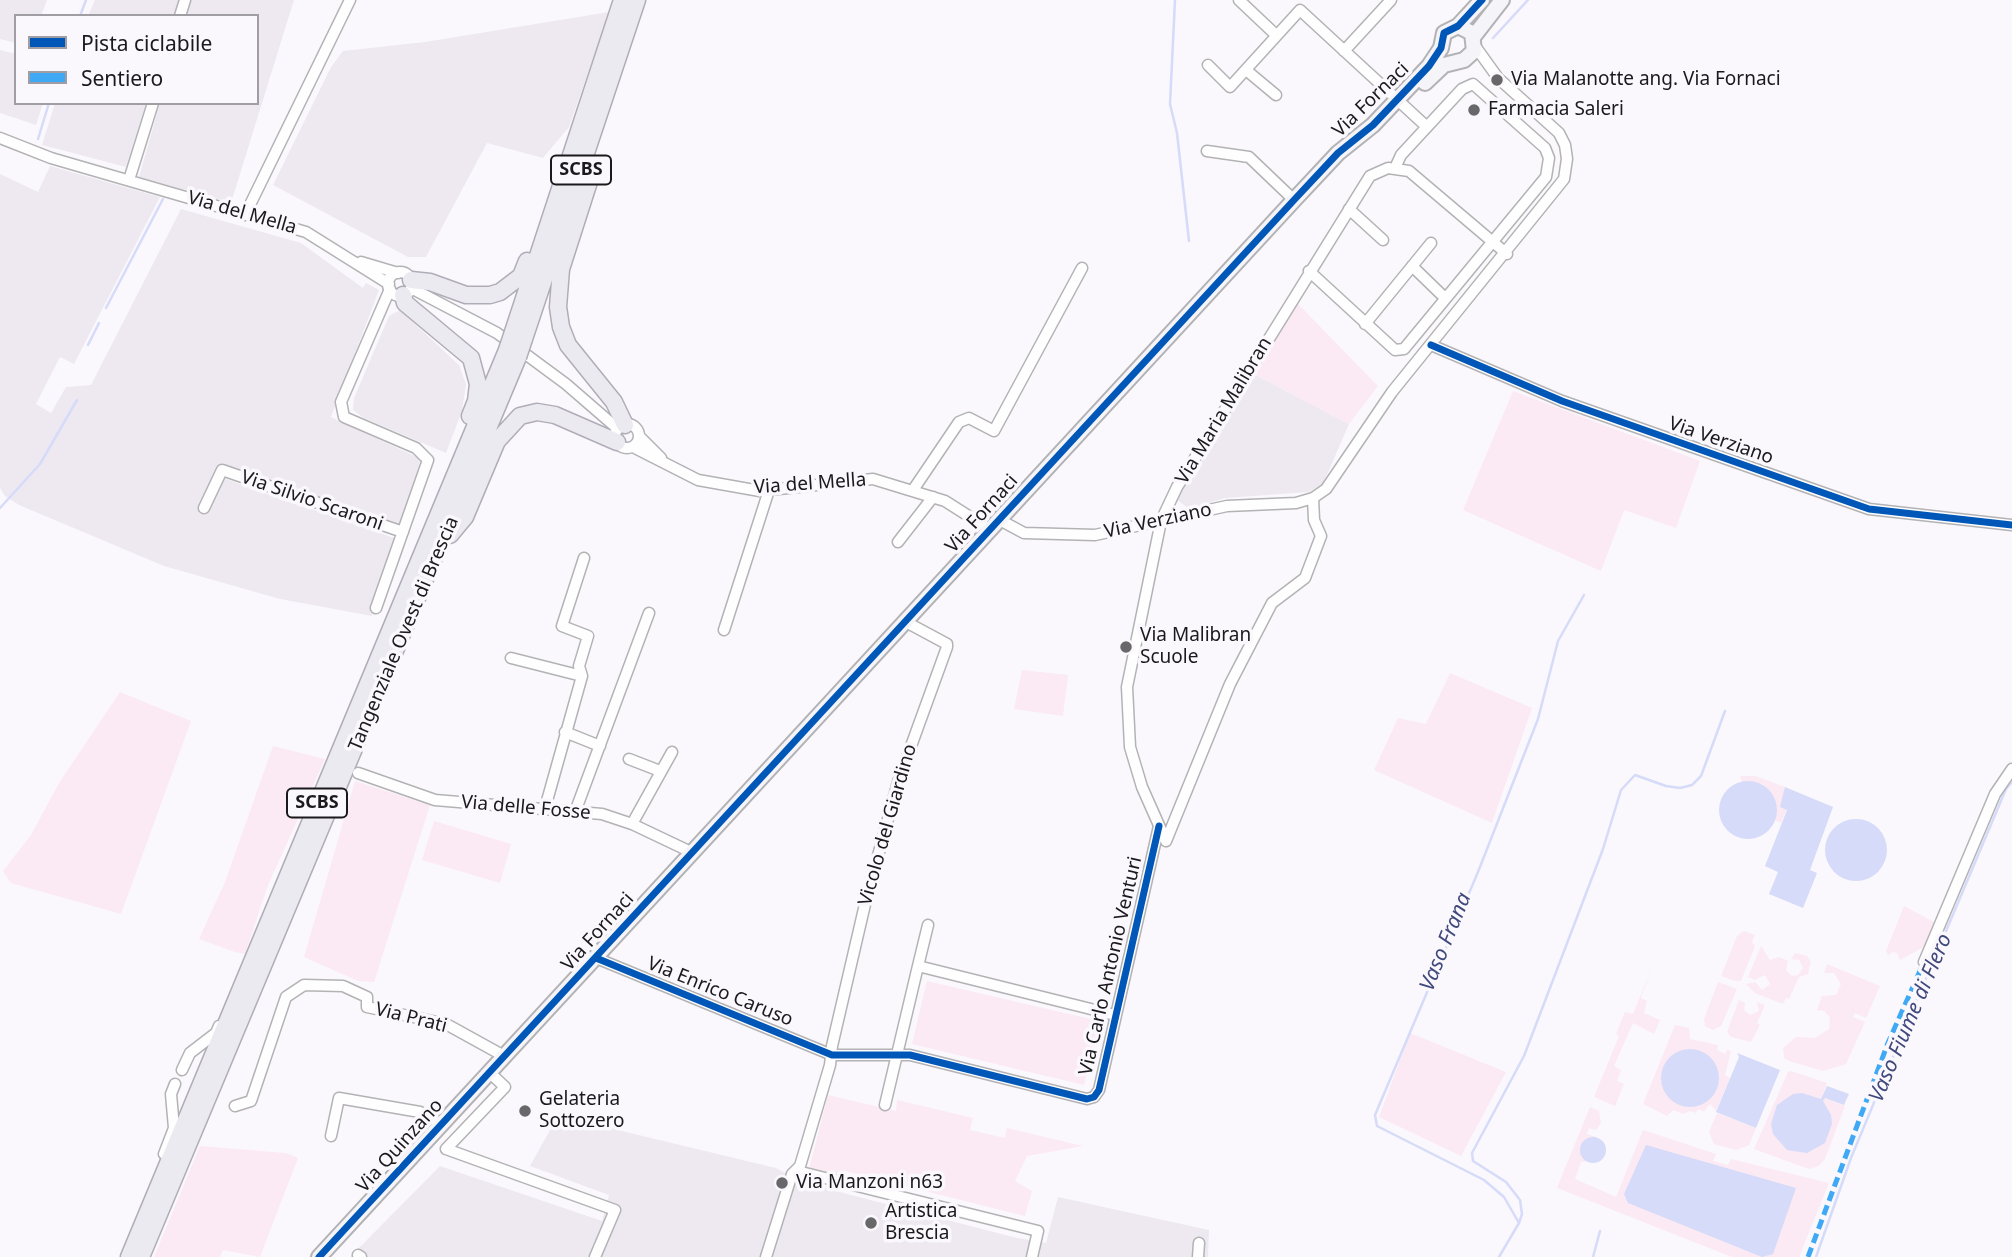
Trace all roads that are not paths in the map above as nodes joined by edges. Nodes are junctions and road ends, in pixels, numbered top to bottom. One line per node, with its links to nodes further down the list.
1 (350, 0): 28 (street)
2 (622, 0): 21 (main road, Tangenziale Ovest di Brescia / SCBS)
3 (637, 0): 21 (main road, Tangenziale Ovest di Brescia / SCBS)
4 (1239, 0): 9 (street)
5 (1391, 0): 12 (street)
6 (1482, 0): 8 (street, Via Fornaci)
7 (1502, 0): 11 (street, Via Fornaci)
8 (1458, 26): 10 (street, Via Fornaci); 11 (street)
9 (1276, 35): 12 (street); 14 (street)
10 (1441, 48): 11 (street); 16 (street, Via Fornaci)
11 (1468, 50): 16 (street, Via Fornaci); 18 (street)
12 (1344, 51): 16 (street)
13 (1208, 65): 14 (street)
14 (1246, 69): 15 (street)
15 (1276, 95)
16 (1401, 102): 19 (street); 26 (street, Via Fornaci)
17 (152, 105): 25 (street)
18 (1539, 116): 20 (street); 32 (street)
19 (1427, 127): 20 (street); 24 (street)
20 (1527, 131): 30 (street)
21 (587, 133): 36 (main road); 40 (main road, Tangenziale Ovest di Brescia / SCBS, bridge); 41 (main road)
22 (0, 138): 25 (street, Via del Mella)
23 (1207, 151): 26 (street)
24 (1395, 168): 27 (street, Via Maria Malibran); 30 (street)
25 (129, 180): 28 (street, Via del Mella)
26 (1294, 200): 51 (street, Via Fornaci)
27 (1349, 209): 29 (street); 35 (street, Via Maria Malibran)
28 (245, 215): 36 (street, Via del Mella)
29 (1383, 240)
30 (1490, 242): 32 (street); 37 (street)
31 (1432, 243): 33 (street)
32 (1507, 254): 39 (street)
33 (1412, 266): 37 (street); 38 (street)
34 (1082, 268): 46 (street)
35 (1308, 271): 38 (street); 50 (street, Via Maria Malibran)
36 (400, 286): 41 (street, Via del Mella); 44 (main road); 53 (street, Via Silvio Scaroni)
37 (1445, 298): 38 (street)
38 (1365, 324)
39 (1431, 345): 48 (street); 52 (street, Via Verziano)
40 (512, 354): 44 (main road, Tangenziale Ovest di Brescia / SCBS); 54 (main road, Tangenziale Ovest di Brescia / SCBS)
41 (623, 436): 42 (street); 42 (street, Via del Mella); 43 (street, Via del Mella); 54 (main road)
42 (639, 436): 43 (street, Via del Mella)
43 (666, 464): 45 (street, Via del Mella)
44 (453, 484): 78 (main road, Tangenziale Ovest di Brescia / SCBS)
45 (769, 490): 46 (street, Via del Mella); 60 (street)
46 (913, 490): 47 (street, Via del Mella)
47 (933, 497): 51 (street, Via del Mella); 55 (street)
48 (1314, 498): 50 (street, Via Verziano); 73 (street, Via Maria Malibran)
49 (204, 508): 53 (street, Via Silvio Scaroni)
50 (1161, 521): 51 (street, Via Verziano); 73 (street, Via Maria Malibran)
51 (993, 524): 59 (street, Via Fornaci)
52 (2012, 525)
53 (402, 532): 57 (street, Via Silvio Scaroni)
54 (443, 541): 93 (main road, Tangenziale Ovest di Brescia / SCBS)
55 (898, 542)
56 (584, 558): 62 (street)
57 (376, 608)
58 (649, 613): 64 (street)
59 (906, 621): 74 (street, Via Fornaci); 82 (street, Vicolo del Giardino)
60 (724, 630)
61 (511, 658): 62 (street)
62 (582, 676): 63 (street)
63 (565, 732): 64 (street); 70 (street)
64 (600, 747): 71 (street)
65 (672, 752): 68 (street)
66 (629, 759): 68 (street)
67 (2012, 769): 77 (street)
68 (660, 771): 72 (street)
69 (358, 773): 70 (street, Via delle Fosse)
70 (545, 808): 71 (street, Via delle Fosse)
71 (575, 812): 72 (street, Via delle Fosse)
72 (632, 824): 74 (street, Via delle Fosse)
73 (1160, 826): 80 (street, Via Carlo Antonio Venturi)
74 (691, 852): 76 (street, Via Fornaci)
75 (928, 925): 79 (street)
76 (596, 958): 82 (street, Via Enrico Caruso); 83 (street, Via Fornaci)
77 (1924, 962)
78 (249, 963): 84 (street); 93 (main road, Tangenziale Ovest di Brescia / SCBS)
79 (918, 966): 80 (street, Via Carlo Antonio Venturi); 81 (street)
80 (1115, 1015): 81 (street, Via Carlo Antonio Venturi)
81 (896, 1053): 82 (street, Via Carlo Antonio Venturi); 87 (street)
82 (832, 1055): 91 (street)
83 (504, 1056): 85 (street, Via Quinzano); 88 (street, Via Prati)
84 (182, 1070)
85 (489, 1072): 89 (street, Via Quinzano); 95 (street)
86 (175, 1084): 93 (street)
87 (885, 1105)
88 (235, 1106)
89 (441, 1125): 90 (street); 94 (street, Via Quinzano)
90 (331, 1136)
91 (796, 1171): 96 (street); 97 (street)
92 (1199, 1243): 98 (street)
93 (134, 1254)
94 (319, 1257)
95 (595, 1257)
96 (766, 1257)
97 (1032, 1257)
98 (1198, 1257)

